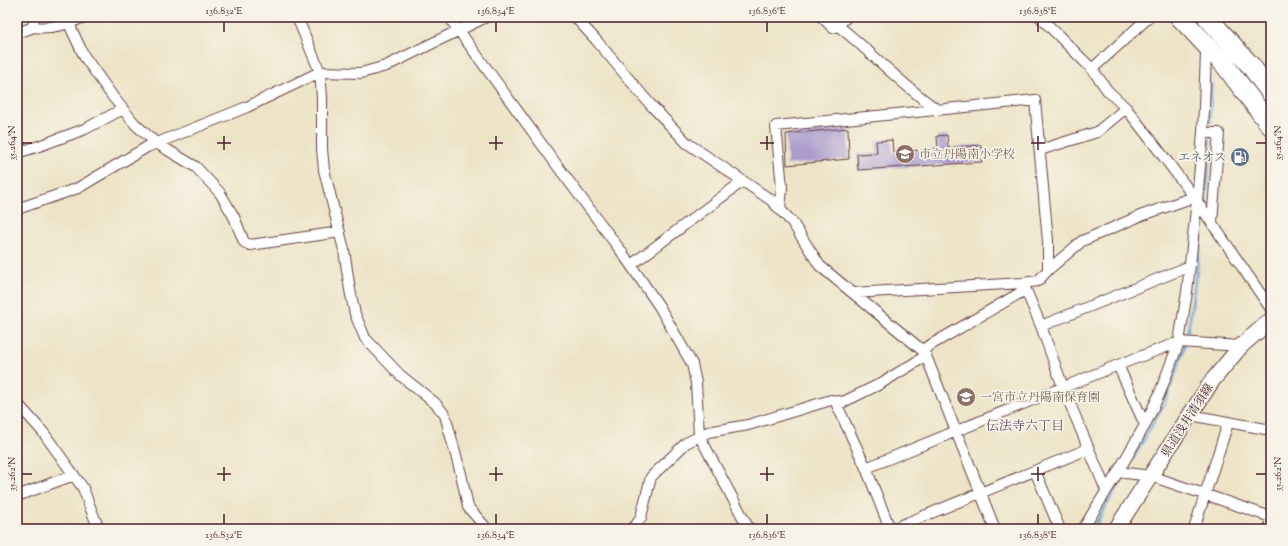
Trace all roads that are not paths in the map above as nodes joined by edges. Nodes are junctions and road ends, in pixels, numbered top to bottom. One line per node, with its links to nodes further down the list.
1 (84, 17): 14 (street)
2 (297, 17): 22 (street)
3 (450, 17): 16 (street)
4 (486, 17): 16 (street)
5 (575, 17): 33 (street)
6 (822, 17): 15 (street)
7 (847, 17): 15 (street)
8 (1040, 17): 21 (street)
9 (1149, 17): 21 (street)
10 (1180, 17): 19 (highway)
11 (1188, 17): 19 (highway)
12 (1214, 18): 20 (highway)
13 (33, 22): 14 (street); 17 (street)
14 (69, 24): 26 (street)
15 (837, 25): 27 (street)
16 (459, 31): 22 (street); 39 (street)
17 (17, 33)
18 (1206, 53): 29 (street)
19 (1224, 64): 28 (highway)
20 (1251, 66): 23 (highway); 24 (highway)
21 (1092, 69): 25 (street)
22 (320, 72): 30 (street); 38 (street)
23 (1271, 93)
24 (1271, 99)
25 (1126, 108): 31 (street); 34 (street)
26 (123, 109): 30 (street); 32 (street)
27 (938, 110): 31 (street); 36 (street)
28 (1271, 126)
29 (1203, 133): 34 (street); 37 (street)
30 (156, 143): 35 (street); 38 (street)
31 (1040, 150): 41 (street)
32 (17, 153)
33 (743, 181): 36 (street); 39 (street)
34 (1194, 201): 37 (street); 40 (street); 41 (street)
35 (17, 209)
36 (780, 209): 43 (street)
37 (1210, 220): 44 (street)
38 (340, 232): 72 (street)
39 (631, 264): 59 (street)
40 (1190, 266): 46 (street); 47 (street)
41 (1048, 270): 42 (street)
42 (1024, 287): 43 (street); 46 (street); 49 (street)
43 (853, 293): 49 (street)
44 (1271, 309)
45 (1271, 320): 48 (main road, 県道浅井清須線)
46 (1041, 326): 51 (street)
47 (1183, 342): 48 (street); 50 (street); 56 (street)
48 (1241, 346): 54 (main road, 県道浅井清須線)
49 (924, 353): 52 (street); 58 (street)
50 (1118, 365): 51 (street); 56 (street)
51 (1063, 387): 58 (street); 60 (street)
52 (842, 402): 59 (street); 61 (street)
53 (17, 403): 64 (street)
54 (1190, 415): 55 (street); 65 (main road, 県道浅井清須線)
55 (1228, 423): 57 (street); 68 (street)
56 (1145, 425): 63 (street)
57 (1271, 430)
58 (956, 431): 61 (street); 67 (street)
59 (699, 435): 73 (street); 74 (street)
60 (1088, 449): 62 (street); 66 (street)
61 (866, 468): 75 (street)
62 (1035, 470): 67 (street); 77 (street)
63 (1123, 472): 65 (street); 66 (street)
64 (74, 475): 69 (street); 71 (street)
65 (1151, 476): 68 (street); 79 (main road, 県道浅井清須線)
66 (1106, 490): 78 (street)
67 (980, 493): 75 (street); 76 (street)
68 (1206, 494): 70 (street); 80 (street)
69 (17, 496)
70 (1271, 518): 81 (street)
71 (99, 529)
72 (487, 529)
73 (631, 529)
74 (749, 529)
75 (891, 529)
76 (995, 529)
77 (1060, 529)
78 (1083, 529)
79 (1116, 529)
80 (1194, 529)
81 (1269, 529)

